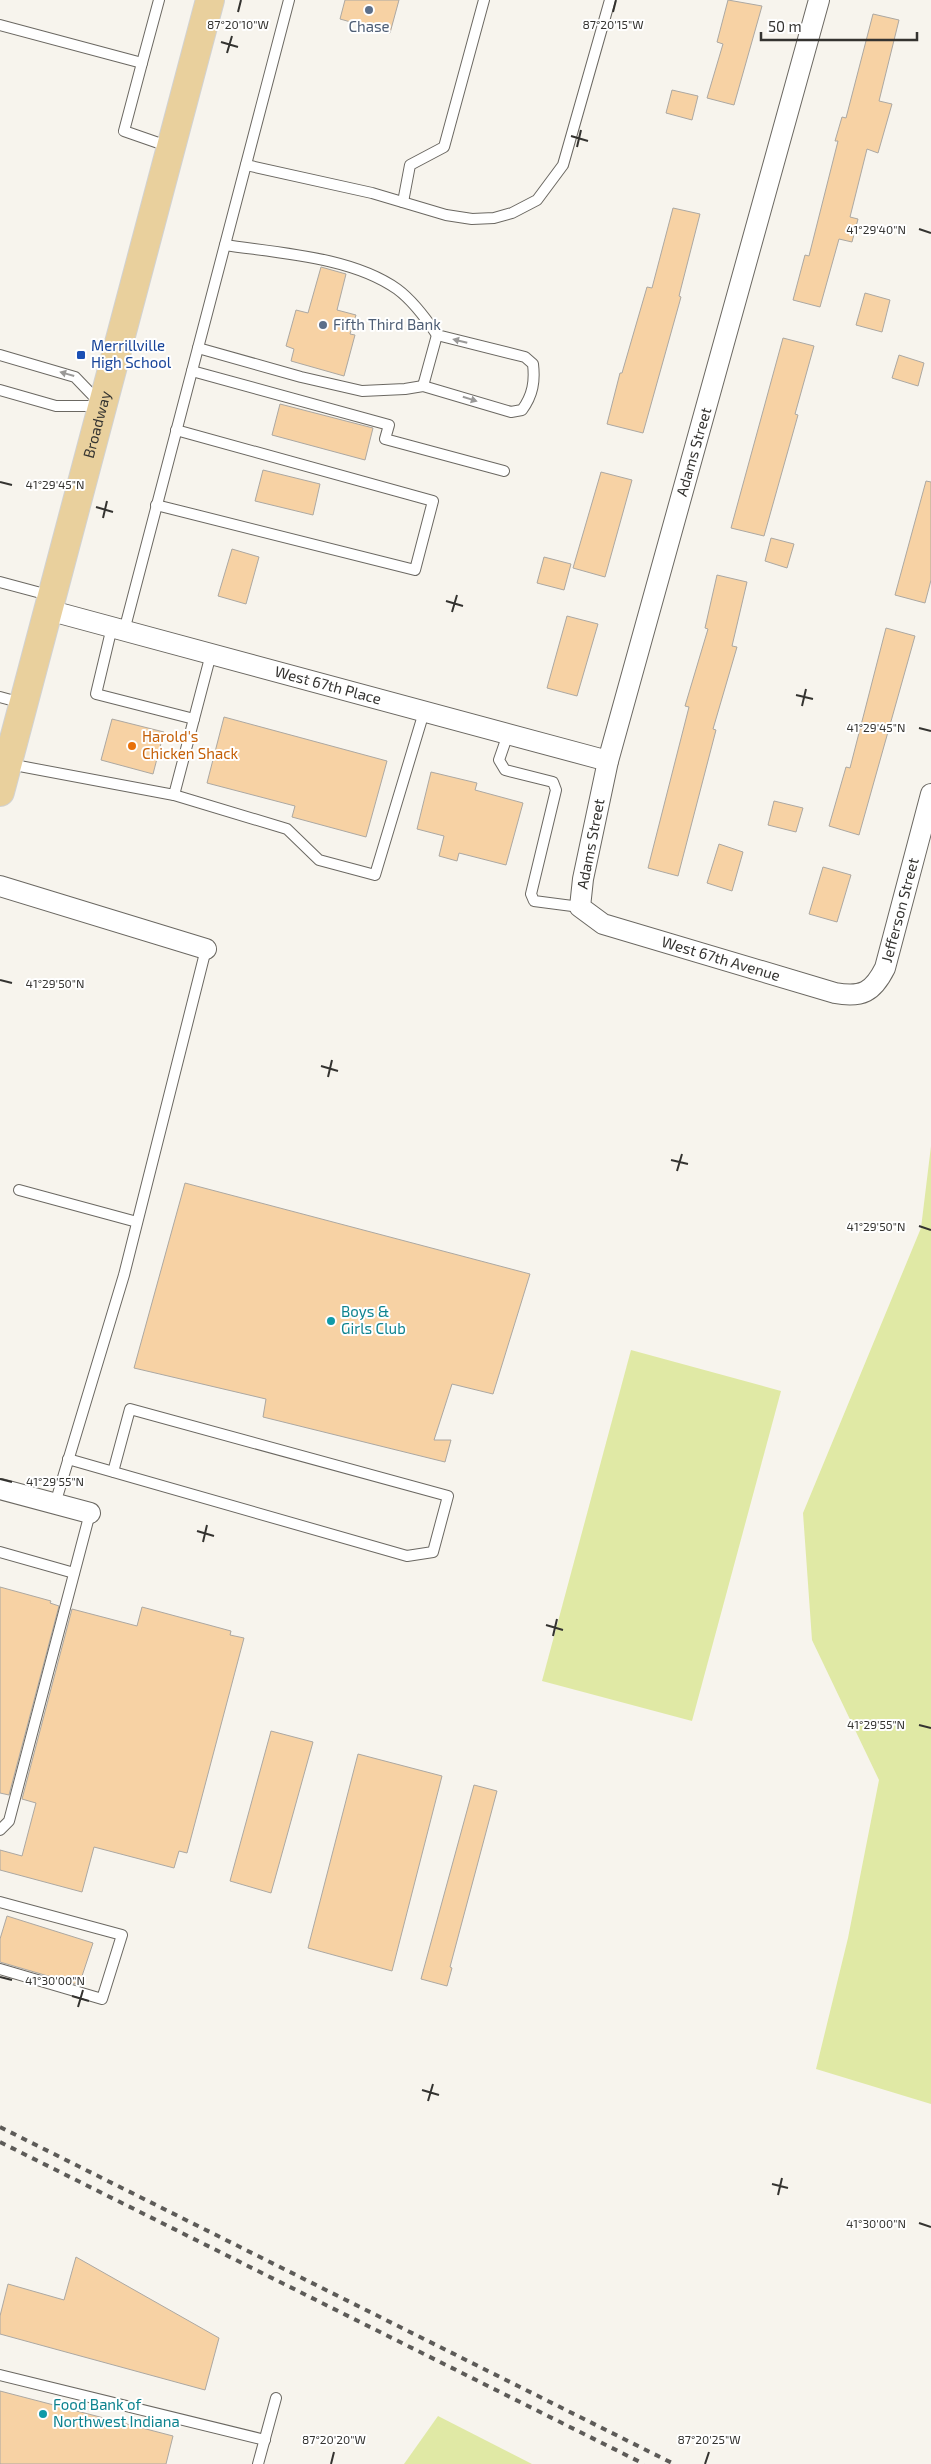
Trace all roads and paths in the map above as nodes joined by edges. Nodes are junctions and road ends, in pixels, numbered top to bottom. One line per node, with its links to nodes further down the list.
1 (159, 0): 8 (lane)
2 (210, 0): 9 (main road, Broadway)
3 (289, 0): 10 (lane)
4 (484, 0): 11 (lane)
5 (610, 0): 11 (lane)
6 (819, 0): 31 (street, Adams Street)
7 (0, 24): 8 (lane)
8 (142, 63): 9 (lane)
9 (171, 148): 19 (main road, Broadway)
10 (246, 165): 11 (lane); 12 (lane)
11 (403, 202)
12 (225, 244): 13 (lane); 14 (lane)
13 (437, 335): 17 (lane); 17 (lane, one-way to 13)
14 (198, 348): 16 (lane); 17 (lane)
15 (0, 355): 19 (lane, one-way to 15)
16 (192, 371): 20 (lane); 21 (lane)
17 (423, 386)
18 (0, 390): 19 (lane)
19 (102, 406): 24 (main road, Broadway)
20 (176, 430): 22 (lane); 22 (lane)
21 (504, 470)
22 (156, 505): 25 (lane)
23 (0, 582): 24 (lane)
24 (50, 603): 25 (street, West 67th Place); 27 (main road, Broadway)
25 (118, 629): 26 (street, West 67th Place); 29 (lane)
26 (211, 654): 28 (street, West 67th Place); 29 (lane)
27 (12, 700): 32 (main road, Broadway)
28 (424, 712): 30 (street, West 67th Place); 35 (lane)
29 (194, 719): 35 (lane)
30 (508, 734): 31 (street, West 67th Place); 37 (lane)
31 (608, 761): 37 (street, Adams Street)
32 (8, 764): 33 (main road, Broadway); 35 (lane)
33 (0, 792)
34 (931, 794): 39 (street, Jefferson Street)
35 (174, 796)
36 (0, 886): 38 (street)
37 (580, 907): 39 (street, West 67th Avenue)
38 (206, 949): 41 (lane)
39 (867, 992)
40 (18, 1190): 41 (lane)
41 (137, 1222): 42 (lane)
42 (68, 1460): 43 (lane); 45 (lane)
43 (113, 1472): 43 (lane)
44 (0, 1489): 45 (street)
45 (55, 1504): 46 (street)
46 (90, 1513): 48 (lane)
47 (0, 1552): 48 (lane)
48 (74, 1573): 49 (lane)
49 (0, 1830)
50 (0, 1902): 51 (lane)
51 (0, 1969)
52 (0, 2375): 54 (lane)
53 (276, 2398): 54 (lane)
54 (265, 2440): 55 (lane)
55 (258, 2464)

